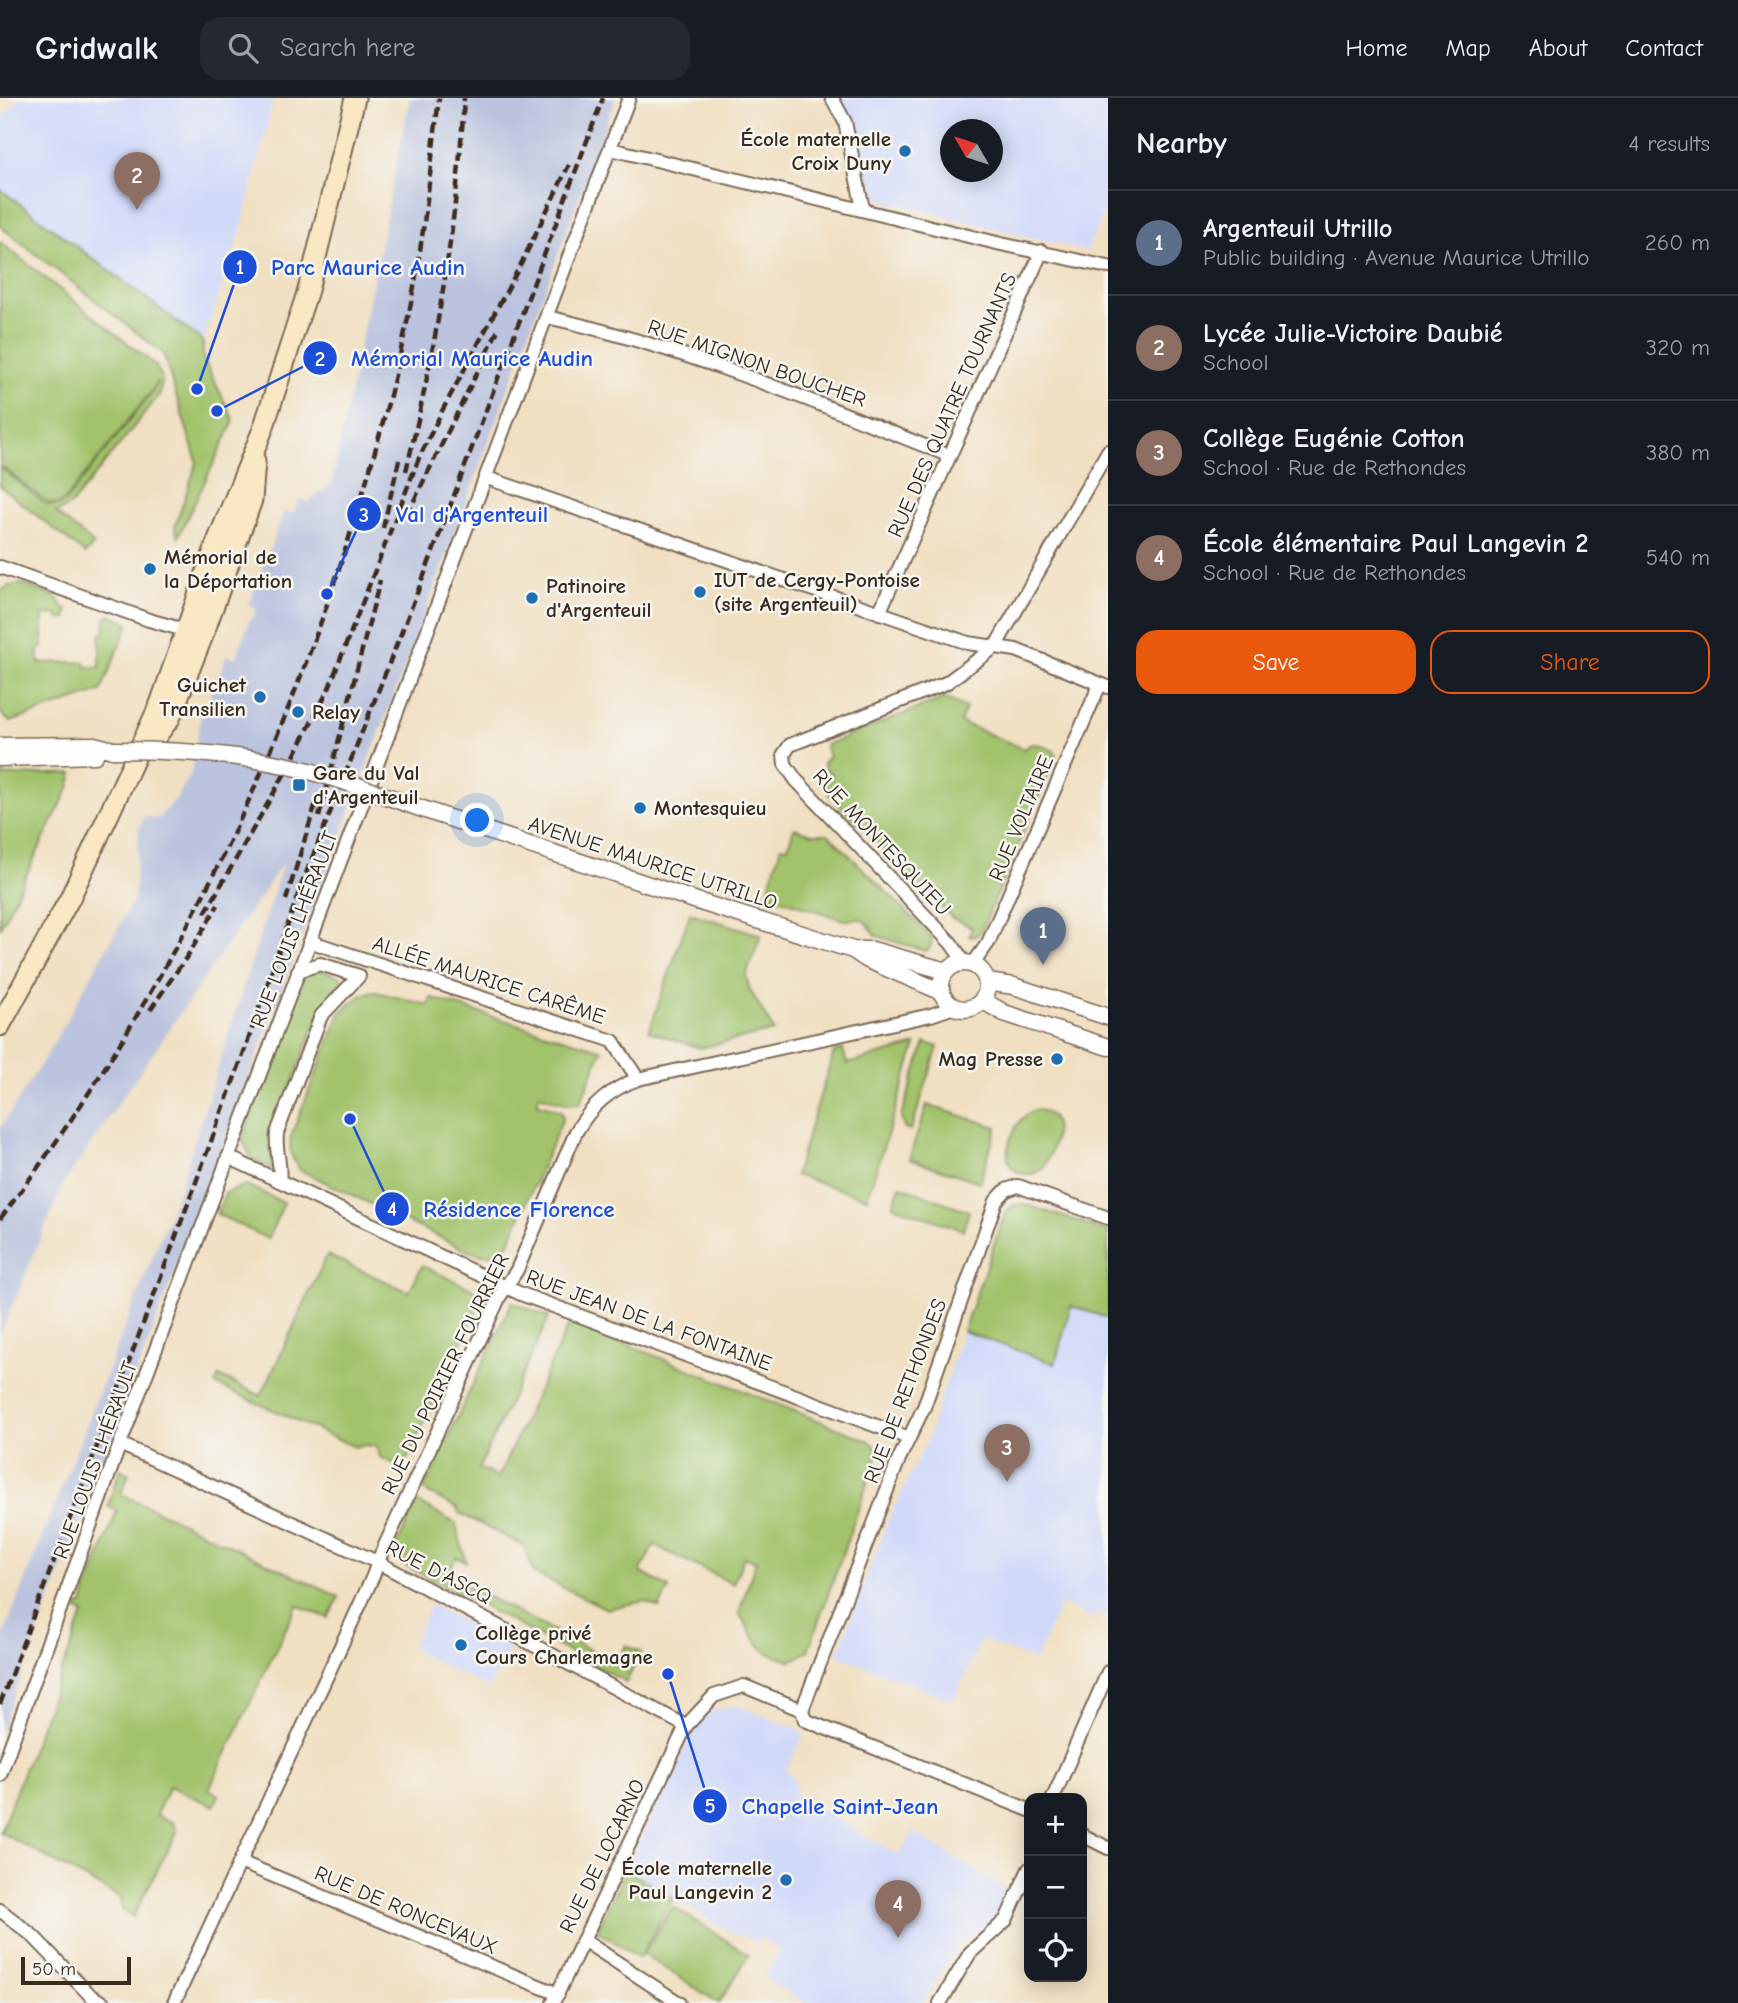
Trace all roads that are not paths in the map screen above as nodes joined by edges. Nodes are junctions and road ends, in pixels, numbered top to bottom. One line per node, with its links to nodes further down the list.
1 (355, 98): 9 (main road)
2 (629, 98): 4 (street, RUE LOUIS LHÉRAULT)
3 (832, 98): 5 (street)
4 (611, 149): 5 (street); 8 (street, RUE LOUIS LHÉRAULT)
5 (863, 209): 6 (street)
6 (1042, 251): 7 (street); 11 (street, RUE DES QUATRE TOURNANTS)
7 (1108, 267)
8 (547, 317): 11 (street, RUE MIGNON BOUCHER); 12 (street, RUE LOUIS LHÉRAULT)
9 (256, 445): 15 (main road); 21 (main road)
10 (1108, 452): 16 (street)
11 (950, 456): 14 (street, RUE DES QUATRE TOURNANTS)
12 (486, 478): 14 (street); 22 (street, RUE LOUIS LHÉRAULT)
13 (0, 567): 15 (street)
14 (879, 613): 16 (street)
15 (188, 631): 21 (main road)
16 (995, 647): 17 (street); 24 (street, RUE MONTESQUIEU)
17 (1104, 686): 24 (street, RUE VOLTAIRE)
18 (0, 746): 19 (street)
19 (113, 750): 20 (street); 23 (street, AVENUE MAURICE UTRILLO, bridge)
20 (0, 758)
21 (124, 783): 33 (main road)
22 (309, 944): 25 (street); 26 (street, RUE LOUIS LHÉRAULT); 35 (street, ALLÉE MAURICE CARÊME)
23 (853, 950): 27 (street, AVENUE MAURICE UTRILLO); 29 (street, AVENUE MAURICE UTRILLO)
24 (969, 963): 27 (street); 28 (street)
25 (320, 964): 26 (street); 37 (street)
26 (298, 971): 36 (street, RUE LOUIS LHÉRAULT)
27 (946, 971): 29 (street)
28 (987, 982): 30 (street); 32 (street)
29 (942, 992): 31 (street)
30 (982, 1000): 31 (street); 34 (street)
31 (954, 1007): 35 (street, RUE DU POIRIER FOURRIER)
32 (1108, 1017)
33 (0, 1026)
34 (1108, 1047)
35 (638, 1079): 39 (street, RUE DU POIRIER FOURRIER)
36 (228, 1157): 37 (street, RUE JEAN DE LA FONTAINE); 41 (street, RUE LOUIS LHÉRAULT)
37 (279, 1181): 39 (street, RUE JEAN DE LA FONTAINE)
38 (1108, 1218): 40 (street, RUE DE RETHONDES)
39 (506, 1287): 40 (street, RUE JEAN DE LA FONTAINE); 42 (street, RUE DU POIRIER FOURRIER)
40 (909, 1438): 44 (street, RUE DE RETHONDES)
41 (120, 1444): 42 (street, RUE D'ASCQ); 46 (street, RUE LOUIS LHÉRAULT)
42 (377, 1562): 45 (street, RUE D'ASCQ); 51 (street, RUE DU POIRIER FOURRIER)
43 (1108, 1672): 47 (street)
44 (802, 1710): 45 (street); 48 (street)
45 (686, 1726): 54 (street, RUE DE LOCARNO)
46 (0, 1775)
47 (1055, 1793)
48 (1024, 1808)
49 (1087, 1838): 50 (street)
50 (1108, 1848)
51 (240, 1862): 55 (street, RUE DE RONCEVAUX); 57 (street, RUE DU POIRIER FOURRIER)
52 (1024, 1880): 59 (street)
53 (0, 1910): 56 (street)
54 (583, 1940): 55 (street, RUE DE LOCARNO); 58 (street)
55 (555, 1998)
56 (104, 2003)
57 (174, 2003)
58 (679, 2003)
59 (940, 2003)

